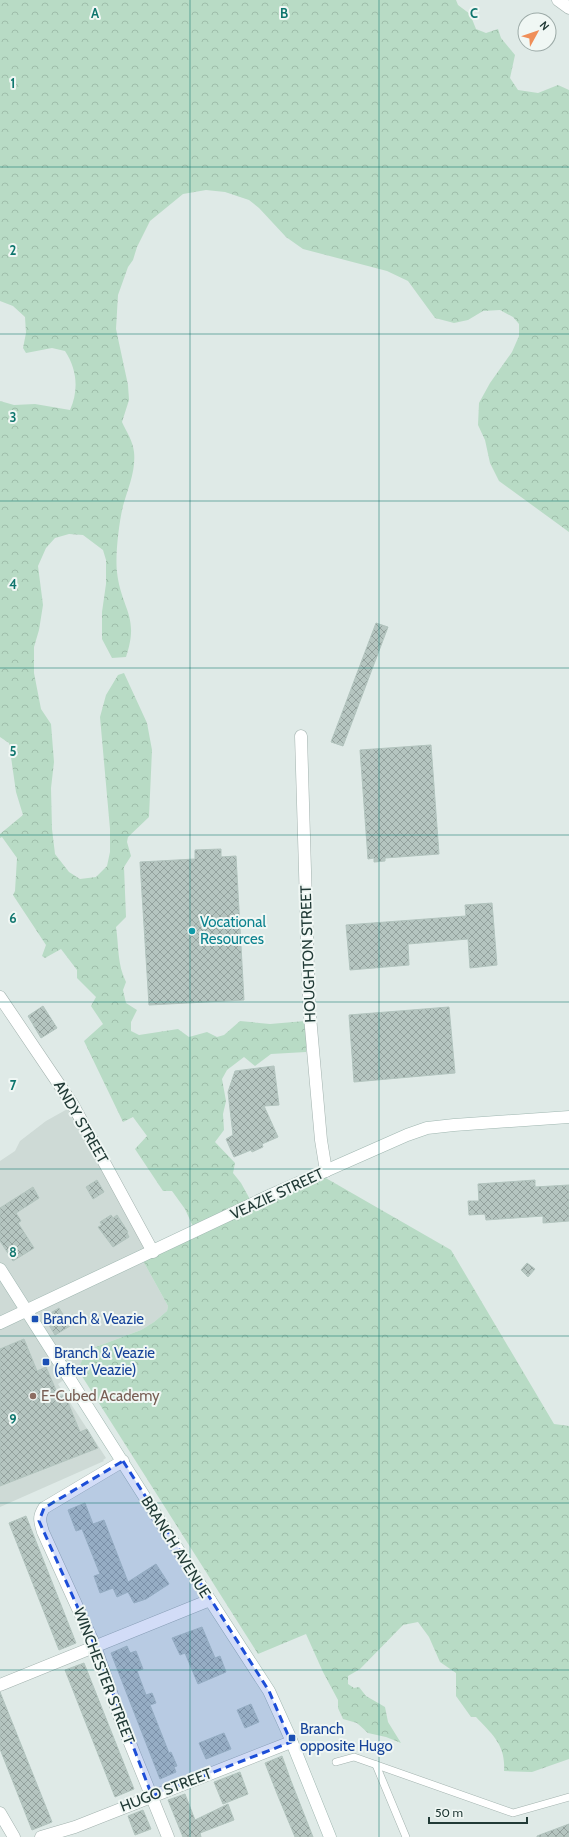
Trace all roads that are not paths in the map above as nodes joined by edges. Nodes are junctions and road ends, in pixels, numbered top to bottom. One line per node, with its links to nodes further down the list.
1 (558, 0): 2 (street)
2 (569, 8)
3 (301, 736): 6 (street, HOUGHTON STREET)
4 (0, 998): 7 (street, ANDY STREET)
5 (569, 1117): 6 (street, VEAZIE STREET)
6 (326, 1171): 7 (street, VEAZIE STREET)
7 (153, 1252): 9 (street, VEAZIE STREET)
8 (0, 1268): 9 (street, BRANCH AVENUE)
9 (27, 1311): 10 (street, VEAZIE STREET); 11 (street, BRANCH AVENUE)
10 (0, 1323)
11 (123, 1461): 12 (street, BRANCH AVENUE); 13 (street, WINCHESTER STREET)
12 (210, 1600): 13 (street); 15 (street, BRANCH AVENUE)
13 (95, 1646): 14 (street); 18 (street, WINCHESTER STREET)
14 (0, 1685)
15 (291, 1742): 18 (street, HUGO STREET); 24 (street, BRANCH AVENUE)
16 (336, 1762): 17 (lane)
17 (376, 1765): 19 (lane); 25 (lane)
18 (152, 1796): 22 (street, HUGO STREET); 23 (street, WINCHESTER STREET)
19 (569, 1797)
20 (0, 1813): 21 (street)
21 (14, 1837)
22 (41, 1837)
23 (168, 1837)
24 (330, 1837)
25 (406, 1837)

